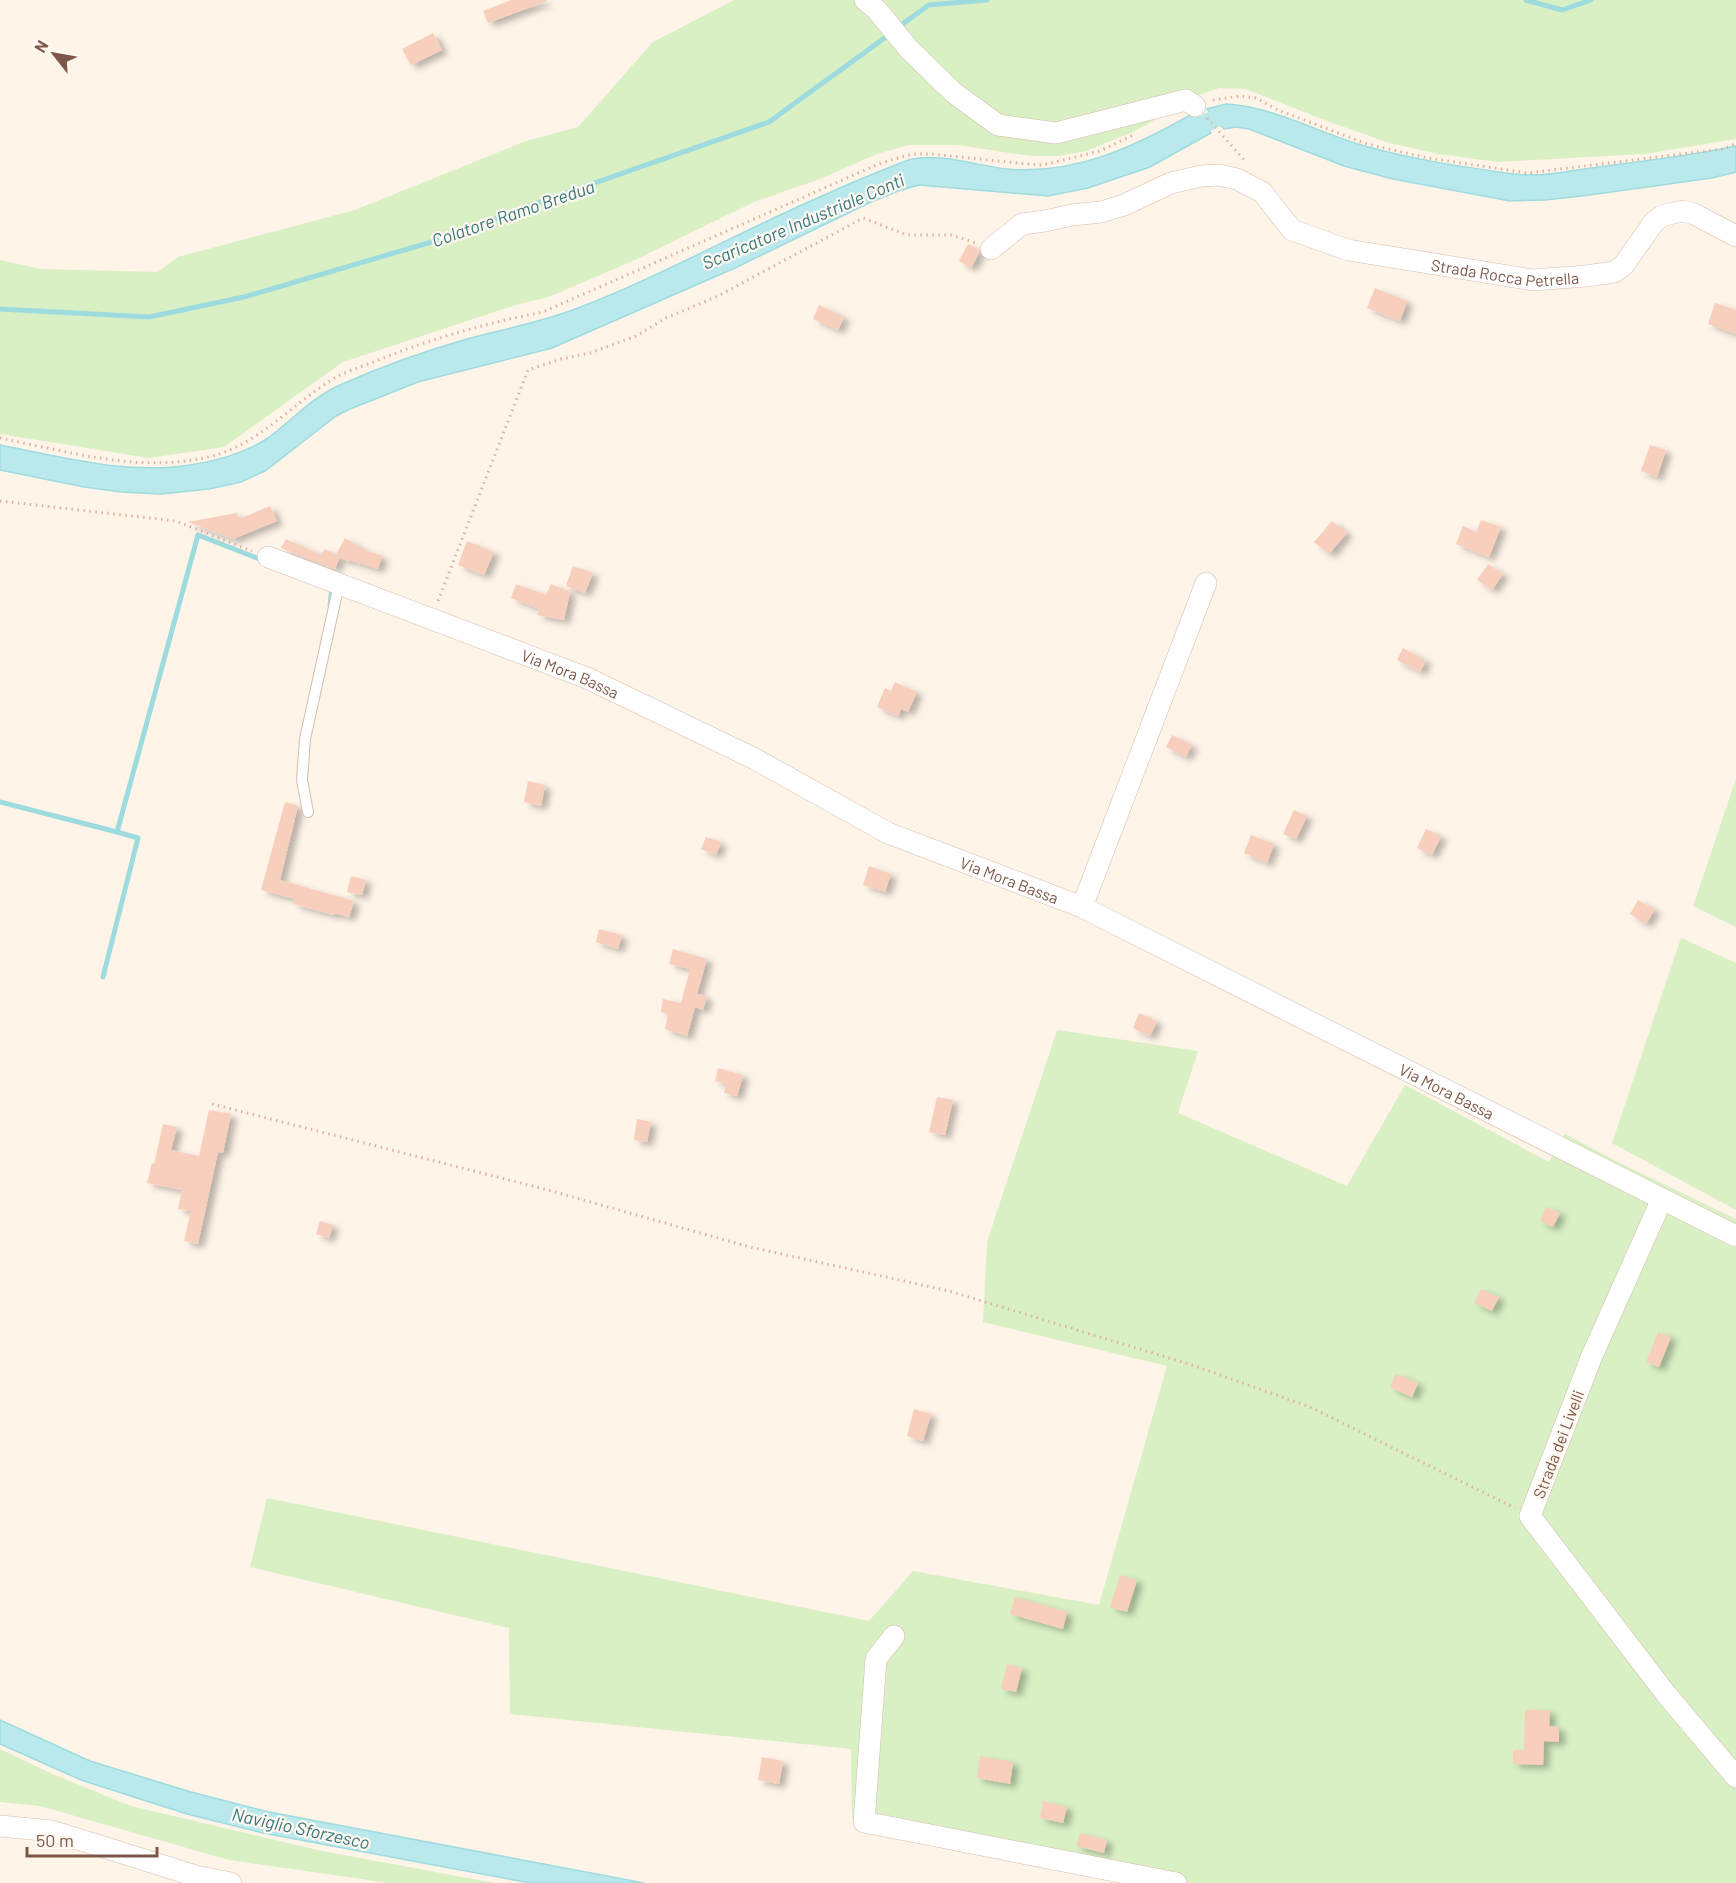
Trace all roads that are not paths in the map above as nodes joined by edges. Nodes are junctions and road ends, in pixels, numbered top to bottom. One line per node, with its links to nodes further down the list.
1 (865, 0): 2 (street)
2 (1195, 106)
3 (1736, 236): 4 (street, Strada Rocca Petrella)
4 (992, 249)
5 (268, 557): 6 (street, Via Mora Bassa)
6 (335, 582): 8 (lane); 9 (street, Via Mora Bassa)
7 (1206, 583): 9 (street)
8 (308, 812)
9 (1082, 907): 10 (street, Via Mora Bassa)
10 (1662, 1199): 11 (street, Via Mora Bassa); 13 (street, Strada dei Livelli)
11 (1736, 1236)
12 (894, 1636): 17 (street)
13 (1736, 1777)
14 (0, 1826): 15 (street)
15 (196, 1880): 16 (street)
16 (231, 1883)
17 (1176, 1883)

